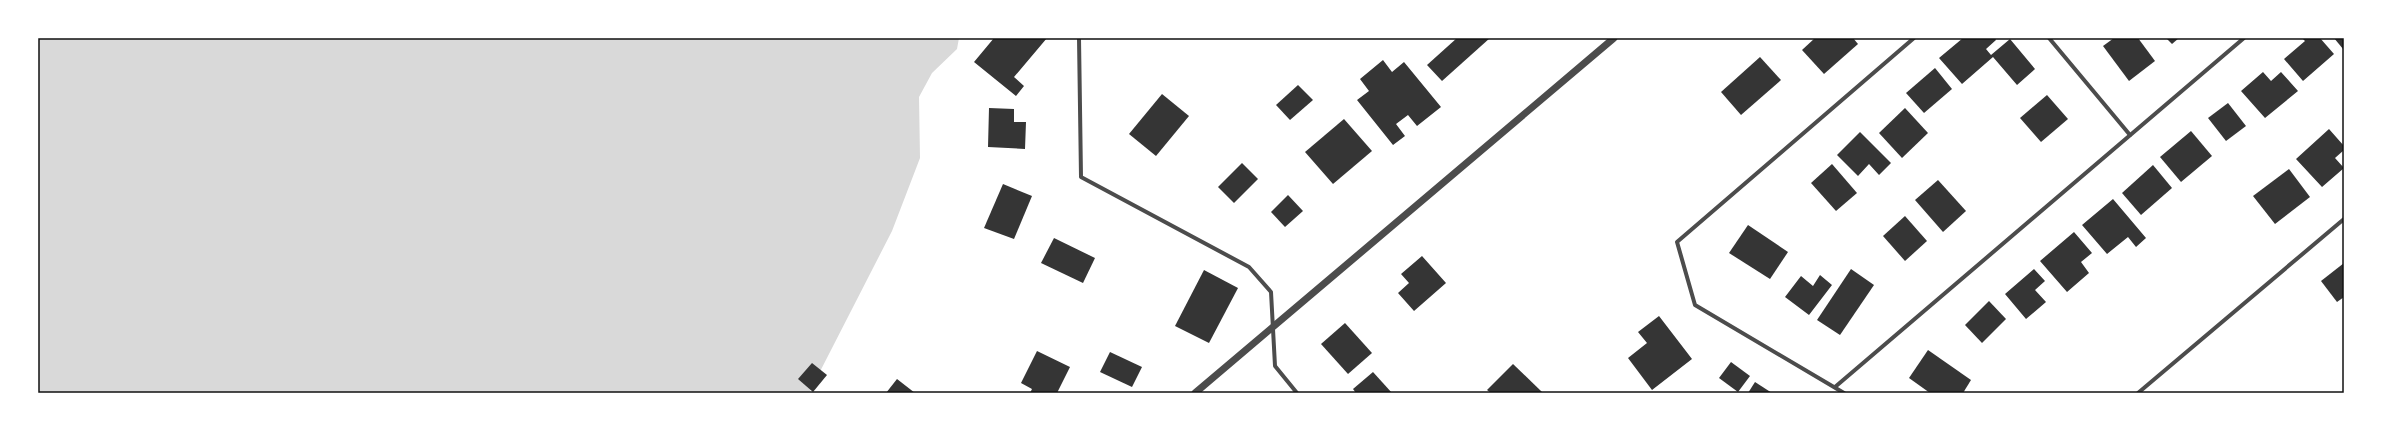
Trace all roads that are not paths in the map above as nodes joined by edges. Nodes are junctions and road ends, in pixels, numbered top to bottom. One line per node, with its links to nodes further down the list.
1 (1079, 38): 8 (street)
2 (1614, 38): 8 (street)
3 (1914, 38): 9 (street)
4 (2049, 38): 6 (street)
5 (2244, 38): 6 (street)
6 (2130, 135): 9 (street)
7 (2344, 219): 13 (street)
8 (1273, 326): 10 (street); 11 (street)
9 (1835, 387): 12 (street)
10 (1195, 393)
11 (1297, 393)
12 (1844, 393)
13 (2138, 393)

